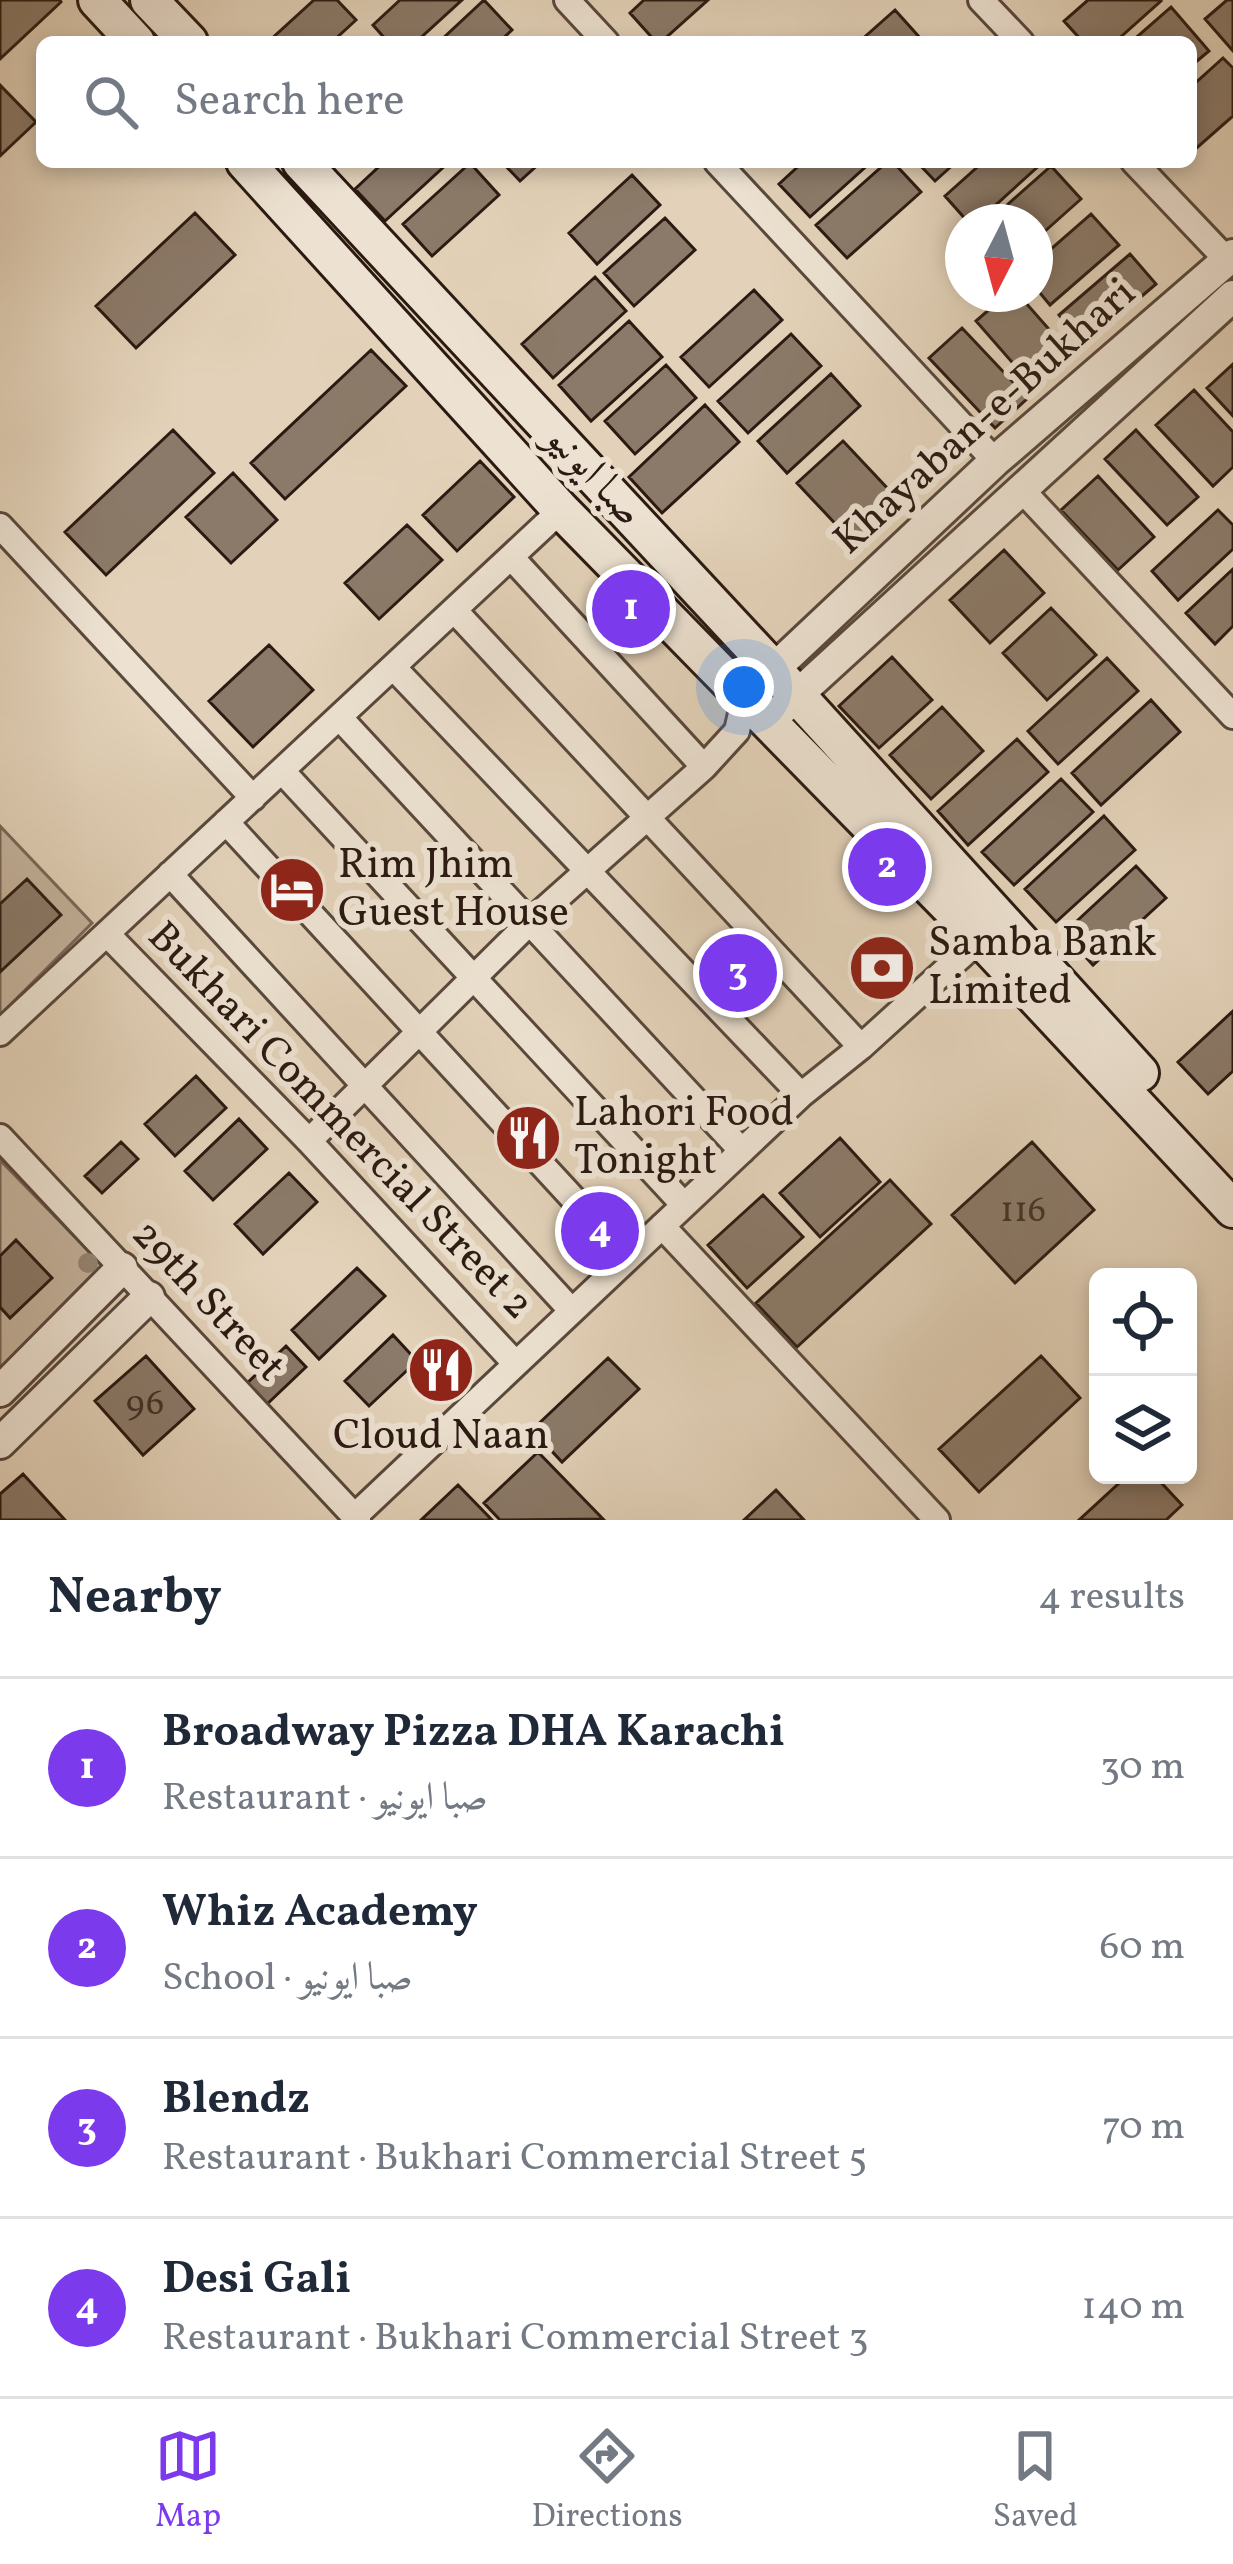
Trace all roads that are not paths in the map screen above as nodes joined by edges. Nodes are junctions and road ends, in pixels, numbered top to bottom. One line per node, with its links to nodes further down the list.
1 (97, 0): 5 (main road)
2 (149, 0): 6 (main road)
3 (567, 0): 7 (street)
4 (981, 0): 8 (street)
5 (130, 36)
6 (182, 36)
7 (600, 36)
8 (1015, 36)
9 (249, 168): 17 (main road, صبا ایونیو)
10 (306, 168): 22 (main road, صبا ایونیو)
11 (723, 168): 15 (street)
12 (1140, 168): 13 (street)
13 (1230, 258): 15 (street, Khayaban-e-Bukhari)
14 (1233, 296): 16 (street)
15 (995, 461): 22 (street, Khayaban-e-Bukhari)
16 (1020, 488): 22 (street); 23 (street)
17 (561, 510): 19 (street); 22 (main road, صبا ایونیو)
18 (0, 526): 27 (street)
19 (511, 556): 20 (street); 25 (street)
20 (454, 610): 21 (street); 28 (street)
21 (393, 667): 24 (street); 30 (street)
22 (764, 702): 25 (street, Khayaban-e-Bukhari); 33 (main road, صبا ایونیو)
23 (1233, 716)
24 (339, 717): 26 (street); 32 (street)
25 (704, 767): 28 (street, Khayaban-e-Bukhari)
26 (282, 771): 27 (street); 35 (street)
27 (253, 798): 29 (street)
28 (645, 817): 30 (street, Khayaban-e-Bukhari); 38 (street)
29 (226, 822): 31 (street); 36 (street)
30 (587, 871): 32 (street, Khayaban-e-Bukhari); 40 (street)
31 (170, 874): 34 (street); 39 (street)
32 (530, 922): 35 (street, Khayaban-e-Bukhari); 43 (street)
33 (990, 930): 38 (street); 44 (main road, صبا ایونیو); 46 (main road, صبا ایونیو)
34 (107, 934): 37 (street); 42 (street, Bukhari Commercial Street 2)
35 (472, 980): 36 (street, Khayaban-e-Bukhari); 45 (street)
36 (418, 1032): 39 (street, Khayaban-e-Bukhari); 48 (street)
37 (0, 1034)
38 (861, 1047): 40 (street)
39 (368, 1085): 42 (street, Khayaban-e-Bukhari); 51 (street)
40 (801, 1096): 43 (street)
41 (0, 1137): 49 (street, 29th Street)
42 (309, 1141): 52 (street, Bukhari Commercial Street 2)
43 (742, 1150): 45 (street)
44 (1233, 1173)
45 (684, 1204): 47 (street)
46 (1233, 1209)
47 (662, 1226): 48 (street); 56 (street)
48 (627, 1257): 51 (street)
49 (122, 1268): 50 (street, 29th Street); 53 (street)
50 (149, 1298): 54 (street); 55 (street, 29th Street)
51 (571, 1310): 52 (street)
52 (515, 1364): 55 (street)
53 (0, 1390)
54 (0, 1443)
55 (356, 1518)
56 (938, 1520)

